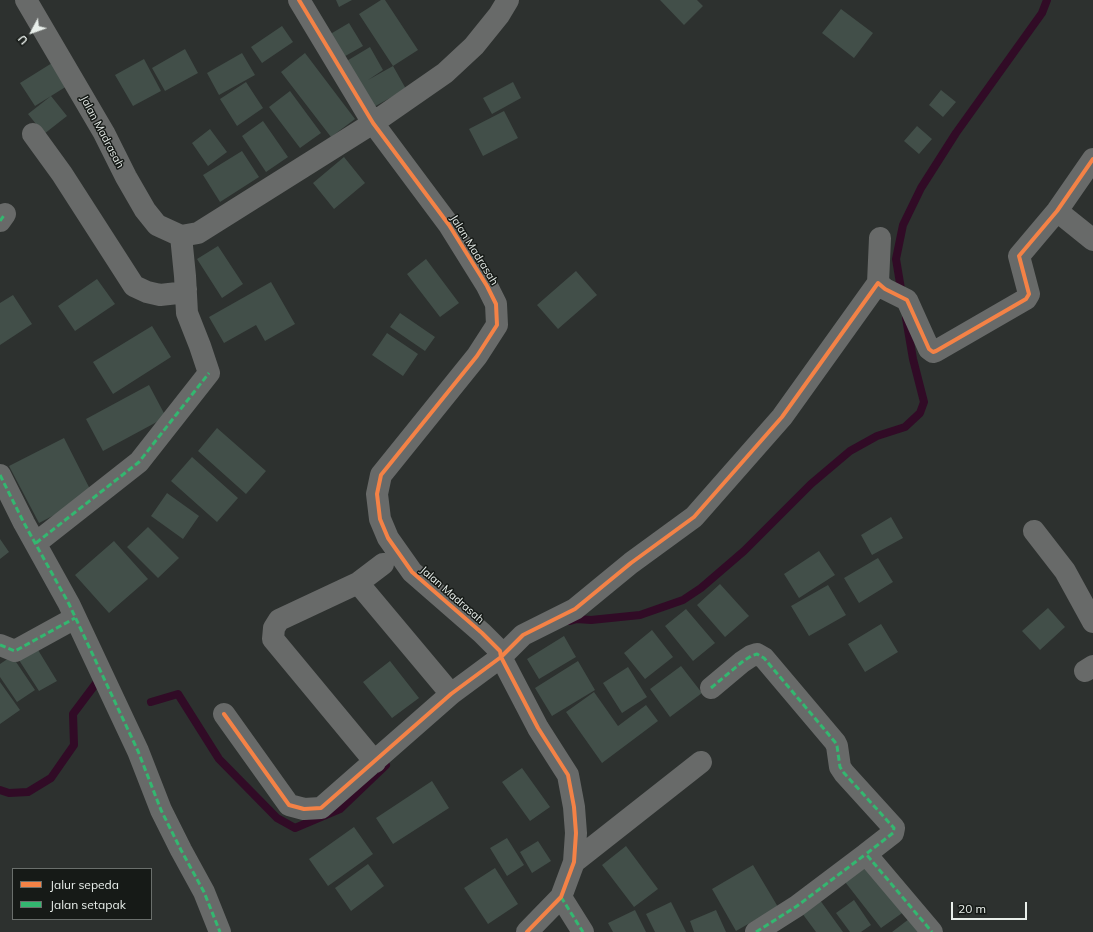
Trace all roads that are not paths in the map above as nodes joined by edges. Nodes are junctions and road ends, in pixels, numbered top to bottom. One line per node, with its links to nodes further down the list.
1 (26, 0): 8 (street, Jalan Madrasah)
2 (299, 0): 4 (street, Jalan Madrasah)
3 (508, 0): 4 (street)
4 (373, 123): 8 (street); 21 (street, Jalan Madrasah)
5 (33, 134): 12 (street)
6 (1093, 159): 7 (street)
7 (1056, 211): 10 (street); 11 (street)
8 (189, 234): 12 (street)
9 (880, 238): 11 (street)
10 (1093, 240)
11 (881, 286): 21 (street)
12 (186, 289): 15 (street)
13 (0, 475): 15 (street)
14 (1034, 531): 19 (street)
15 (36, 543): 18 (street)
16 (383, 564): 17 (street)
17 (358, 583): 23 (street); 25 (street)
18 (75, 618): 20 (street); 30 (street)
19 (1093, 622)
20 (0, 645)
21 (501, 657): 23 (street); 28 (street, Jalan Madrasah)
22 (711, 688): 27 (street)
23 (451, 694): 25 (street)
24 (224, 714): 25 (street)
25 (375, 762)
26 (701, 762): 28 (street)
27 (866, 854): 33 (street); 34 (street)
28 (574, 862): 29 (street, Jalan Madrasah)
29 (560, 897): 31 (street, Jalan Madrasah); 32 (street)
30 (220, 932)
31 (527, 932)
32 (583, 932)
33 (756, 932)
34 (932, 932)

